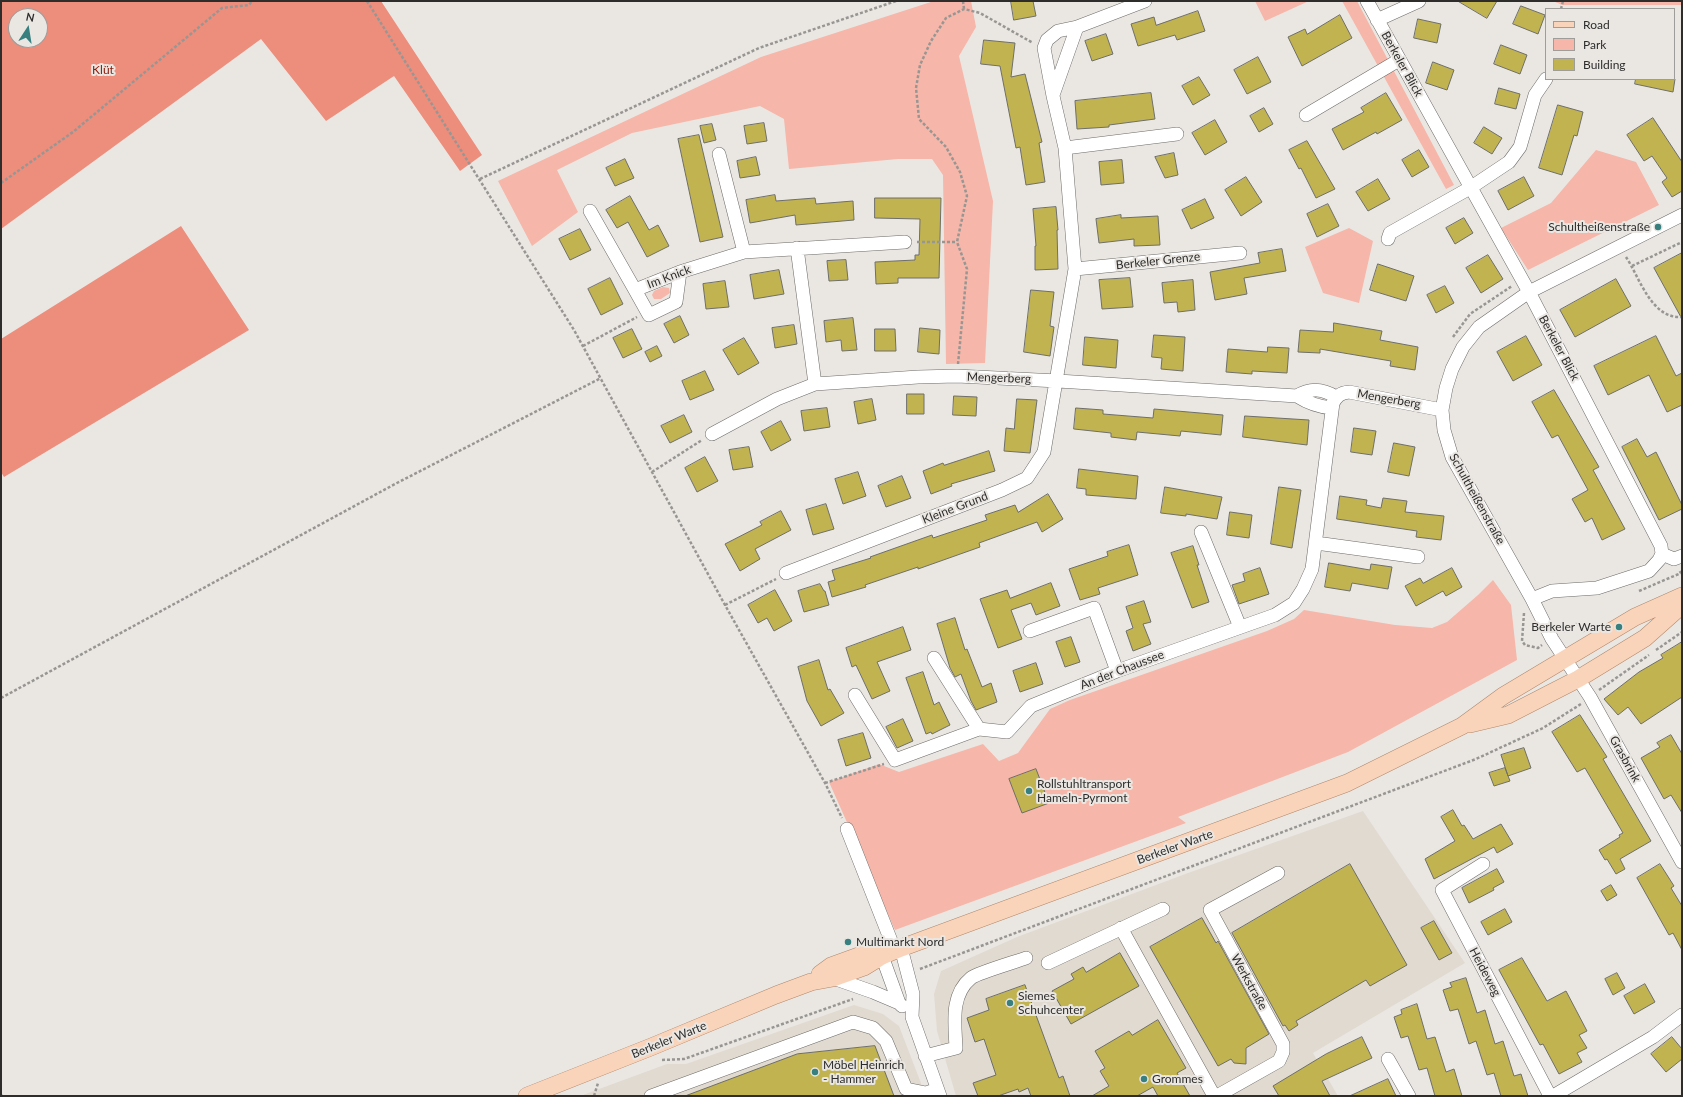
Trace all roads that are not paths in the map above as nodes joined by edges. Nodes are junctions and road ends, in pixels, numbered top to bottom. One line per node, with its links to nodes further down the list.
1 (1145, 1): 5 (street)
2 (1367, 1): 4 (street, Berkeler Blick)
3 (1419, 1): 4 (street, Berkeler Blick)
4 (1377, 20): 6 (street, Berkeler Blick)
5 (1077, 27): 8 (street); 8 (street)
6 (1399, 60): 9 (street); 13 (street, Berkeler Blick)
7 (1545, 80): 13 (street)
8 (1053, 96): 11 (street)
9 (1306, 115)
10 (1177, 134): 11 (street)
11 (1065, 148): 21 (street)
12 (719, 154): 19 (street)
13 (1470, 188): 16 (street); 24 (street, Berkeler Blick)
14 (590, 211): 23 (street, Im Knick)
15 (1682, 215): 24 (street, Schultheißenstraße)
16 (1388, 239)
17 (905, 242): 18 (street, Im Knick)
18 (797, 248): 19 (street, Im Knick); 26 (street)
19 (744, 252): 22 (street, Im Knick)
20 (1240, 253): 21 (street, Berkeler Grenze)
21 (1075, 269): 25 (street)
22 (680, 272): 23 (street, Im Knick); 23 (street)
23 (635, 290)
24 (1529, 292): 28 (street, Schultheißenstraße); 33 (street, Berkeler Blick)
25 (1058, 381): 26 (street, Mengerberg); 27 (street, Mengerberg); 34 (street, Kleine Grund)
26 (815, 384): 29 (street, Mengerberg)
27 (1334, 402): 28 (street, Mengerberg); 31 (street, An der Chaussee)
28 (1442, 410): 36 (street, Schultheißenstraße)
29 (712, 434)
30 (1202, 532): 38 (street)
31 (1316, 543): 32 (street); 38 (street, An der Chaussee)
32 (1418, 557)
33 (1669, 557): 36 (street)
34 (786, 573)
35 (1682, 596): 41 (main road, Berkeler Warte)
36 (1528, 604): 41 (street, Schultheißenstraße)
37 (1682, 605): 43 (main road, Berkeler Warte)
38 (1240, 627): 42 (street, An der Chaussee)
39 (1030, 631): 42 (street)
40 (934, 658): 46 (street)
41 (1565, 659): 43 (street, Grasbrink); 45 (main road, Berkeler Warte)
42 (1117, 671): 46 (street, An der Chaussee)
43 (1578, 679): 45 (main road, Berkeler Warte); 48 (street, Grasbrink)
44 (855, 696): 46 (street, An der Chaussee)
45 (1462, 726): 53 (main road, Berkeler Warte)
46 (979, 729)
47 (847, 829): 53 (street)
48 (1682, 862)
49 (1483, 864): 69 (street, Heideweg)
50 (1278, 874): 67 (street, Werkstraße)
51 (1163, 909): 52 (street)
52 (1122, 928): 55 (street); 66 (street)
53 (893, 952): 56 (main road, Berkeler Warte); 57 (main road, Berkeler Warte); 58 (street); 60 (street)
54 (1026, 958): 61 (street)
55 (1048, 964)
56 (833, 978): 57 (main road, Berkeler Warte); 58 (street)
57 (811, 982): 64 (main road, Berkeler Warte)
58 (899, 1004): 60 (street)
59 (1682, 1015): 69 (street, Heideweg)
60 (912, 1017): 61 (street)
61 (925, 1056): 63 (street)
62 (1388, 1060): 68 (street)
63 (938, 1092): 65 (street)
64 (527, 1096)
65 (651, 1096)
66 (1214, 1096)
67 (1217, 1096)
68 (1409, 1096)
69 (1552, 1096)

